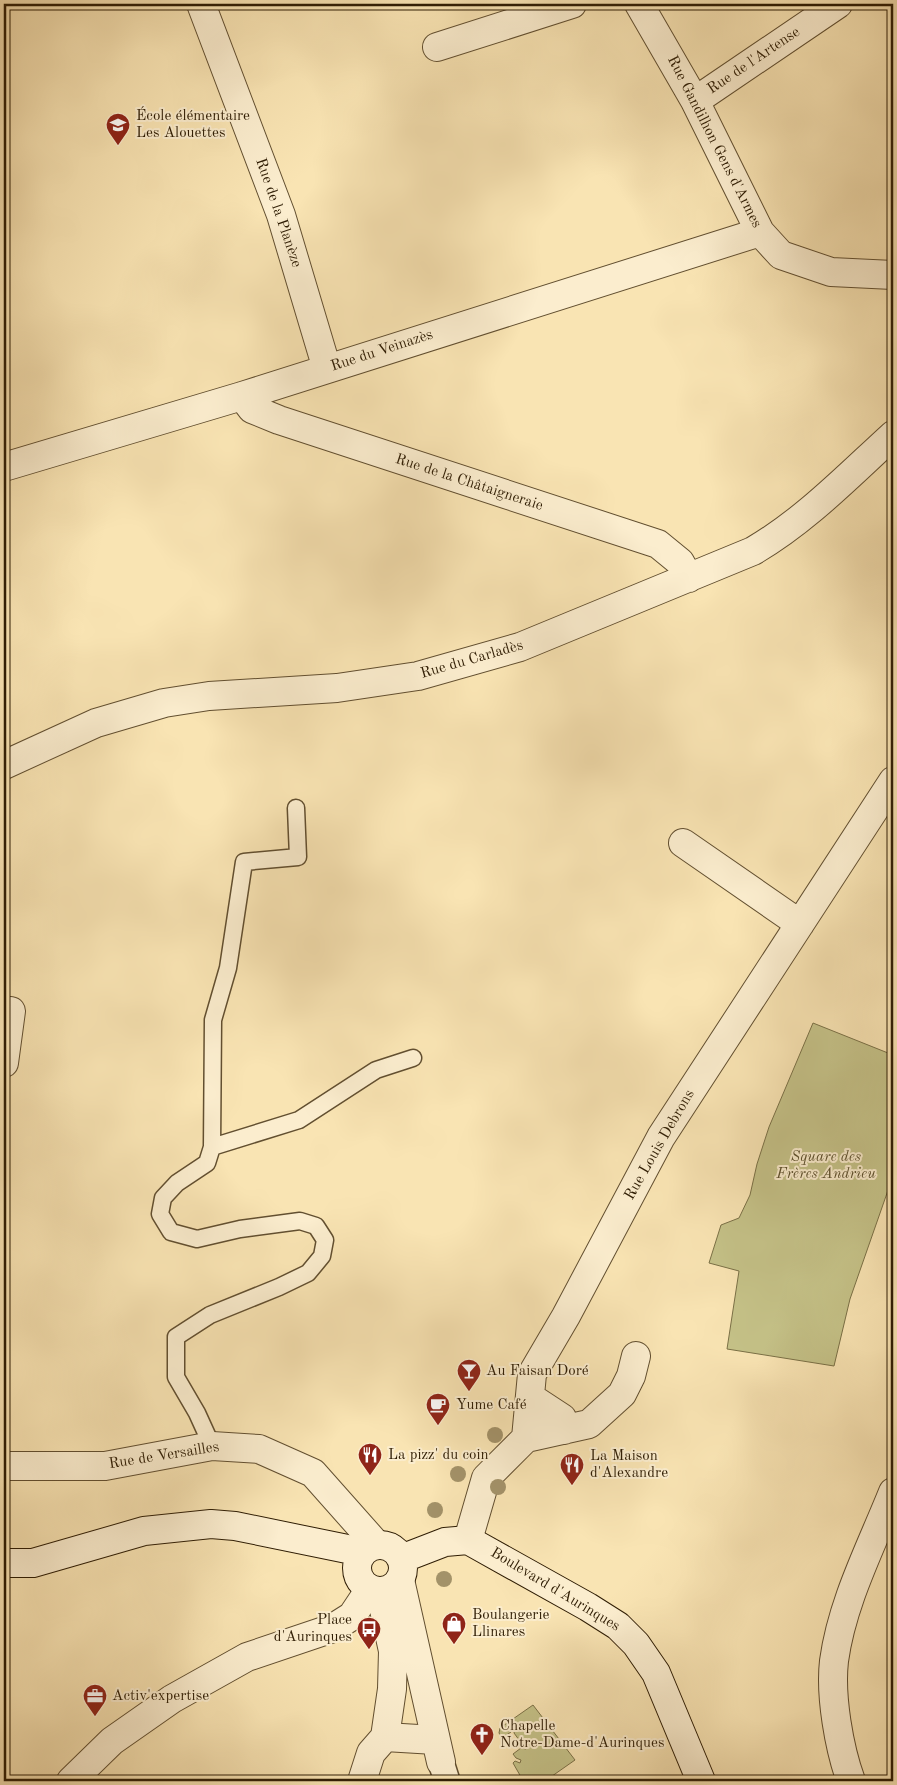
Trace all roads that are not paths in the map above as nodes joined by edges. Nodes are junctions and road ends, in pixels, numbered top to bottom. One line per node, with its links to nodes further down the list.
1 (200, 4): 9 (street, Rue de la Planèze)
2 (572, 4): 5 (street)
3 (640, 4): 6 (street, Rue Gandilhon Gens d'Armes)
4 (838, 4): 6 (street, Rue de l'Artense)
5 (436, 47)
6 (695, 100): 7 (street, Rue Gandilhon Gens d'Armes)
7 (760, 232): 8 (street, Rue Gandilhon Gens d'Armes); 9 (street, Rue du Veinazès)
8 (893, 275)
9 (327, 369): 10 (street, Rue du Veinazès)
10 (242, 396): 12 (street, Rue du Veinazès); 13 (street, Rue de la Châtaigneraie)
11 (893, 435): 13 (street, Rue du Carladès)
12 (4, 467)
13 (689, 578): 14 (street, Rue du Carladès)
14 (4, 764)
15 (893, 781): 18 (street, Rue Louis Debrons)
16 (296, 808): 22 (lane)
17 (683, 843): 18 (street)
18 (800, 924): 24 (street, Rue Louis Debrons)
19 (11, 1011): 21 (street)
20 (413, 1058): 22 (lane)
21 (4, 1063)
22 (212, 1147): 27 (lane)
23 (636, 1356): 25 (street)
24 (531, 1385): 25 (street); 26 (street)
25 (564, 1430): 26 (street)
26 (526, 1438): 30 (street)
27 (212, 1446): 28 (street, Rue de Versailles); 31 (street, Rue de Versailles)
28 (4, 1466)
29 (893, 1492): 39 (street)
30 (468, 1540): 33 (street); 38 (street, Boulevard d'Aurinques)
31 (369, 1548): 32 (street); 33 (street); 33 (street)
32 (4, 1563)
33 (388, 1580): 34 (street); 35 (street); 36 (street)
34 (385, 1738): 35 (street); 37 (street)
35 (441, 1761)
36 (72, 1781)
37 (362, 1781)
38 (701, 1781)
39 (851, 1781)

